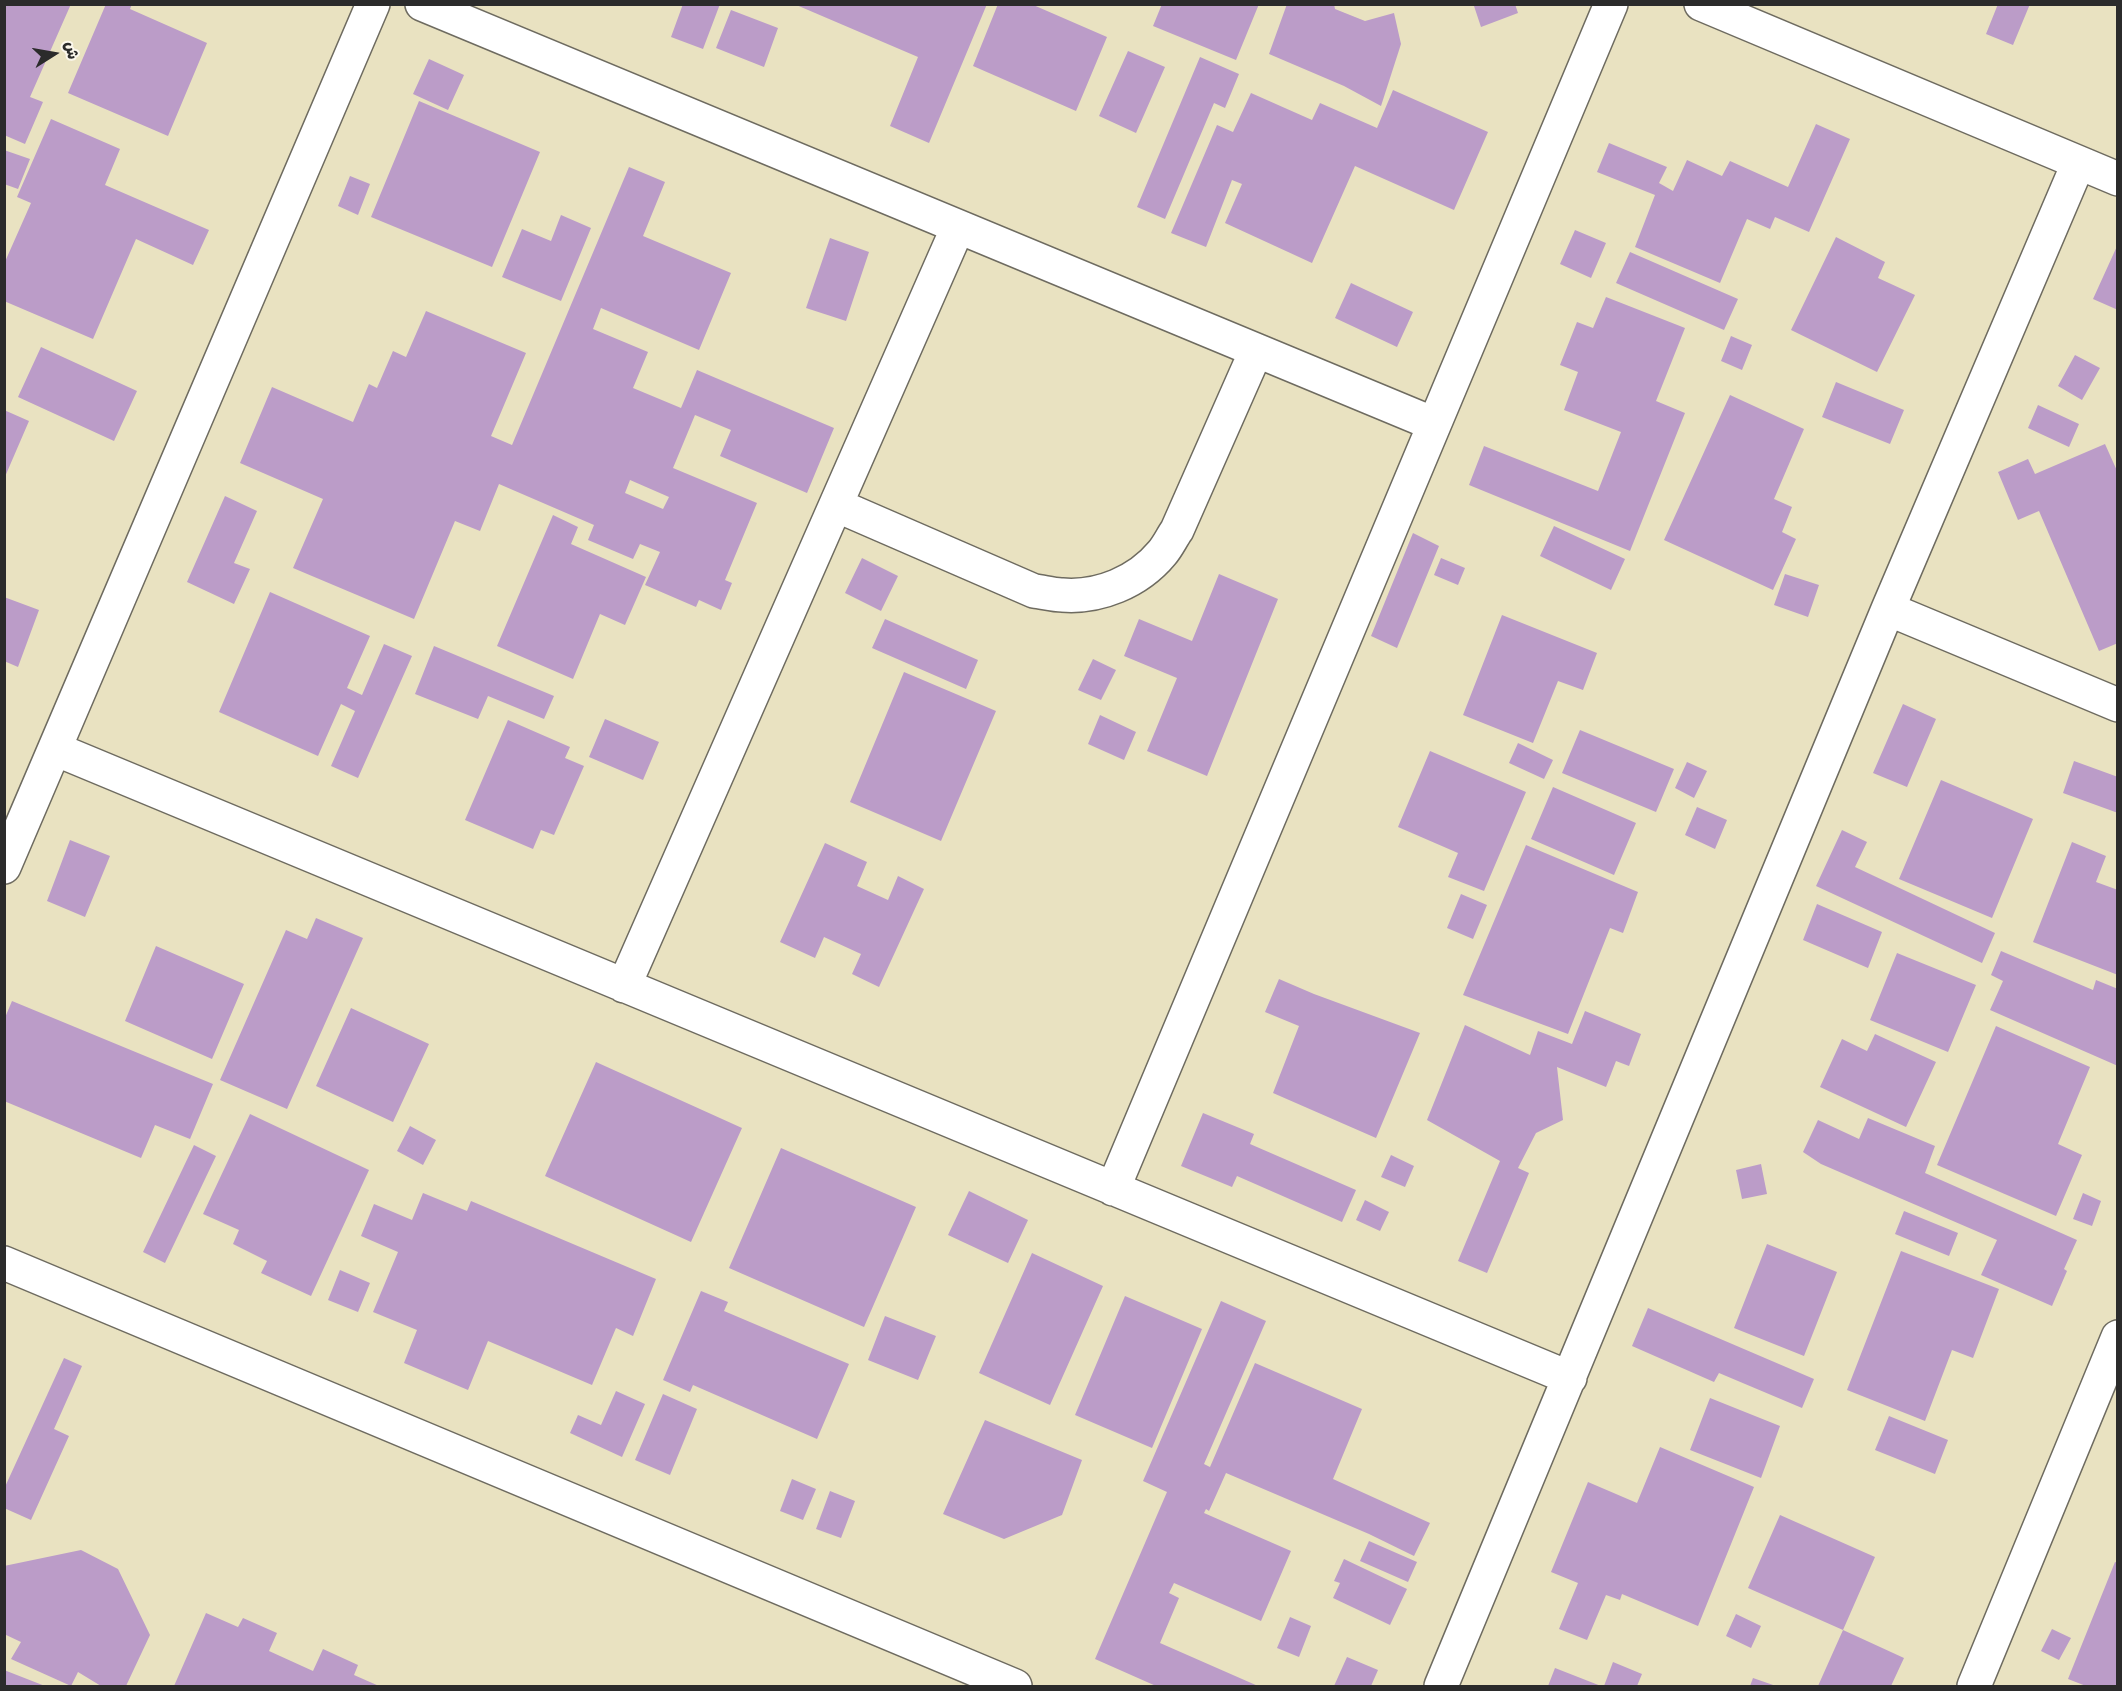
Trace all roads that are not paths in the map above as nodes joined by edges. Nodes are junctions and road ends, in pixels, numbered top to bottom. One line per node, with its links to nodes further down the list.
1 (373, 4): 13 (street)
2 (422, 4): 7 (street)
3 (1611, 4): 9 (street)
4 (1701, 4): 5 (street)
5 (2078, 164): 6 (street); 11 (street)
6 (2118, 179)
7 (958, 227): 8 (street); 10 (street)
8 (1256, 351): 9 (street); 10 (street)
9 (1434, 424): 16 (street)
10 (836, 505): 15 (street)
11 (1888, 609): 12 (street); 19 (street)
12 (2118, 705)
13 (55, 749): 14 (street); 15 (street)
14 (4, 867)
15 (624, 986): 16 (street)
16 (1113, 1189): 19 (street)
17 (4, 1263): 20 (street)
18 (2118, 1337): 23 (street)
19 (1570, 1378): 22 (street)
20 (974, 1679): 21 (street)
21 (1015, 1686)
22 (1441, 1686)
23 (1974, 1686)

